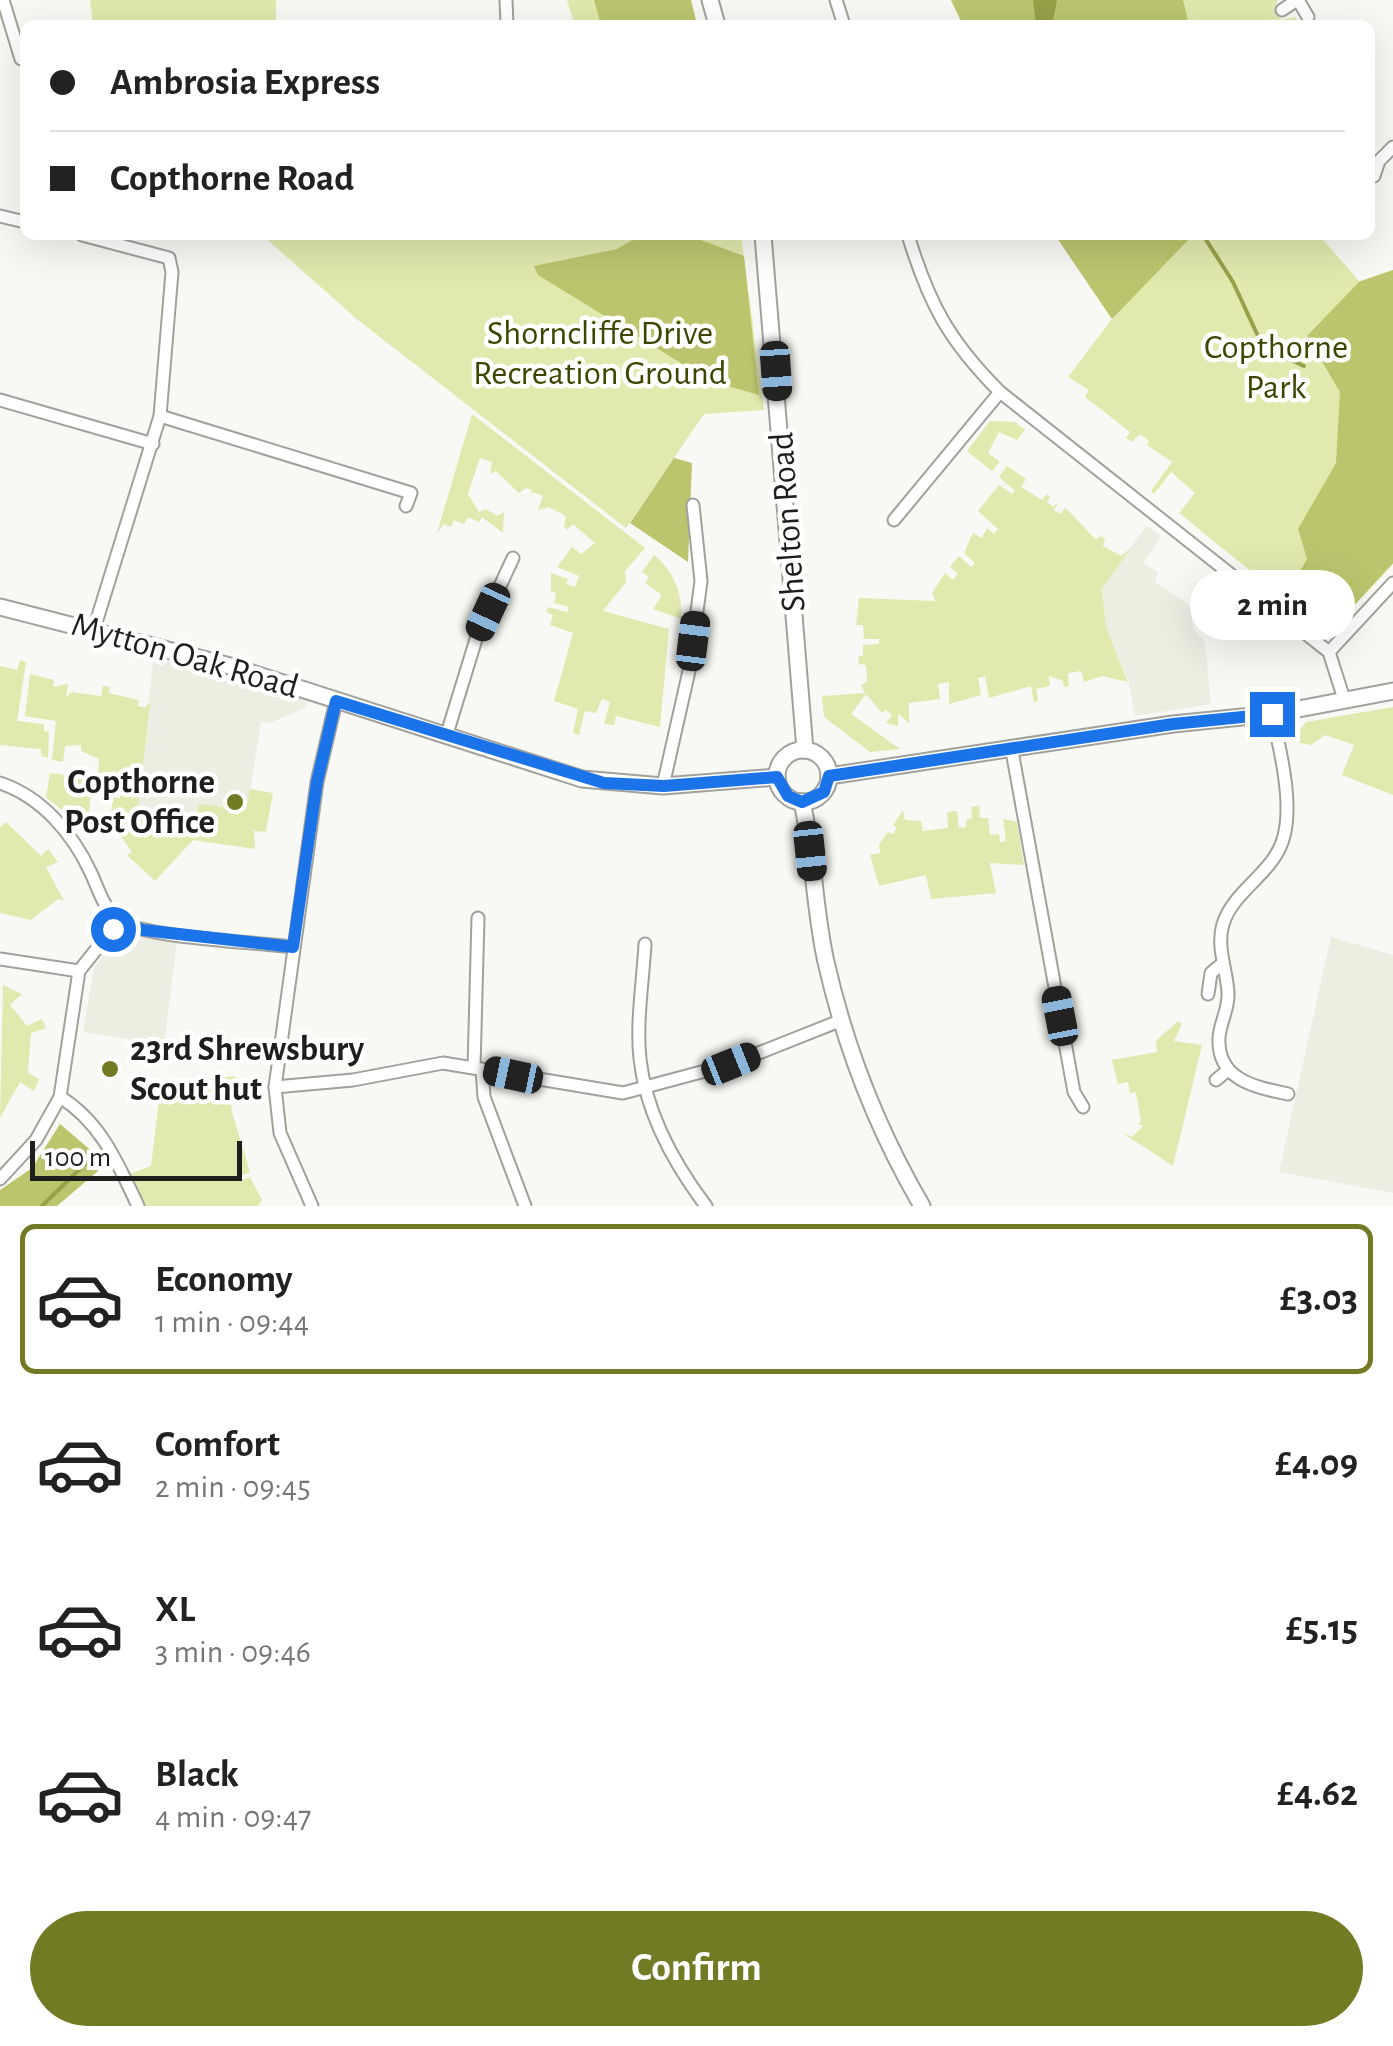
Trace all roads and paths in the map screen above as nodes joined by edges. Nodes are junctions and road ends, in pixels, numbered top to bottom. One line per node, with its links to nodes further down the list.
1 (3, 0): 5 (street)
2 (1298, 0): 3 (street); 4 (street)
3 (1282, 10)
4 (1308, 18)
5 (20, 56)
6 (1393, 147): 7 (street)
7 (1375, 173)
8 (101, 240): 13 (street)
9 (763, 240): 28 (main road, Shelton Road)
10 (910, 240): 11 (street)
11 (1000, 392): 17 (street); 22 (street)
12 (0, 400): 14 (street)
13 (160, 416): 14 (street); 15 (street)
14 (153, 444): 21 (street)
15 (410, 494)
16 (693, 505): 33 (street)
17 (894, 520)
18 (513, 558): 27 (street)
19 (1393, 583): 22 (street)
20 (0, 607): 21 (main road, Mytton Oak Road)
21 (94, 629): 25 (main road, Mytton Oak Road)
22 (1329, 652): 24 (street)
23 (1393, 691): 24 (main road)
24 (1344, 699): 26 (main road)
25 (336, 701): 27 (main road, Mytton Oak Road); 38 (street)
26 (1272, 714): 29 (main road); 40 (street)
27 (446, 737): 33 (main road, Mytton Oak Road)
28 (805, 750): 30 (main road); 31 (main road)
29 (1012, 751): 30 (main road); 51 (street)
30 (829, 776): 34 (main road)
31 (777, 777): 33 (main road, Mytton Oak Road); 34 (main road)
32 (0, 784): 36 (street)
33 (664, 786)
34 (802, 802): 43 (main road)
35 (478, 918): 44 (street)
36 (119, 921): 38 (street); 41 (street)
37 (645, 944): 48 (street)
38 (293, 947): 47 (street)
39 (0, 959): 41 (street)
40 (1223, 963): 42 (street); 45 (street)
41 (79, 972): 50 (street)
42 (1208, 994)
43 (842, 1020): 48 (street); 57 (main road)
44 (478, 1068): 47 (street); 48 (street); 55 (street)
45 (1228, 1070): 46 (street); 49 (street)
46 (1216, 1080)
47 (276, 1087): 54 (street)
48 (648, 1089): 56 (street)
49 (1288, 1094)
50 (60, 1098): 52 (street); 53 (street)
51 (1083, 1107)
52 (0, 1179)
53 (138, 1206)
54 (312, 1206)
55 (525, 1206)
56 (706, 1206)
57 (922, 1206)

